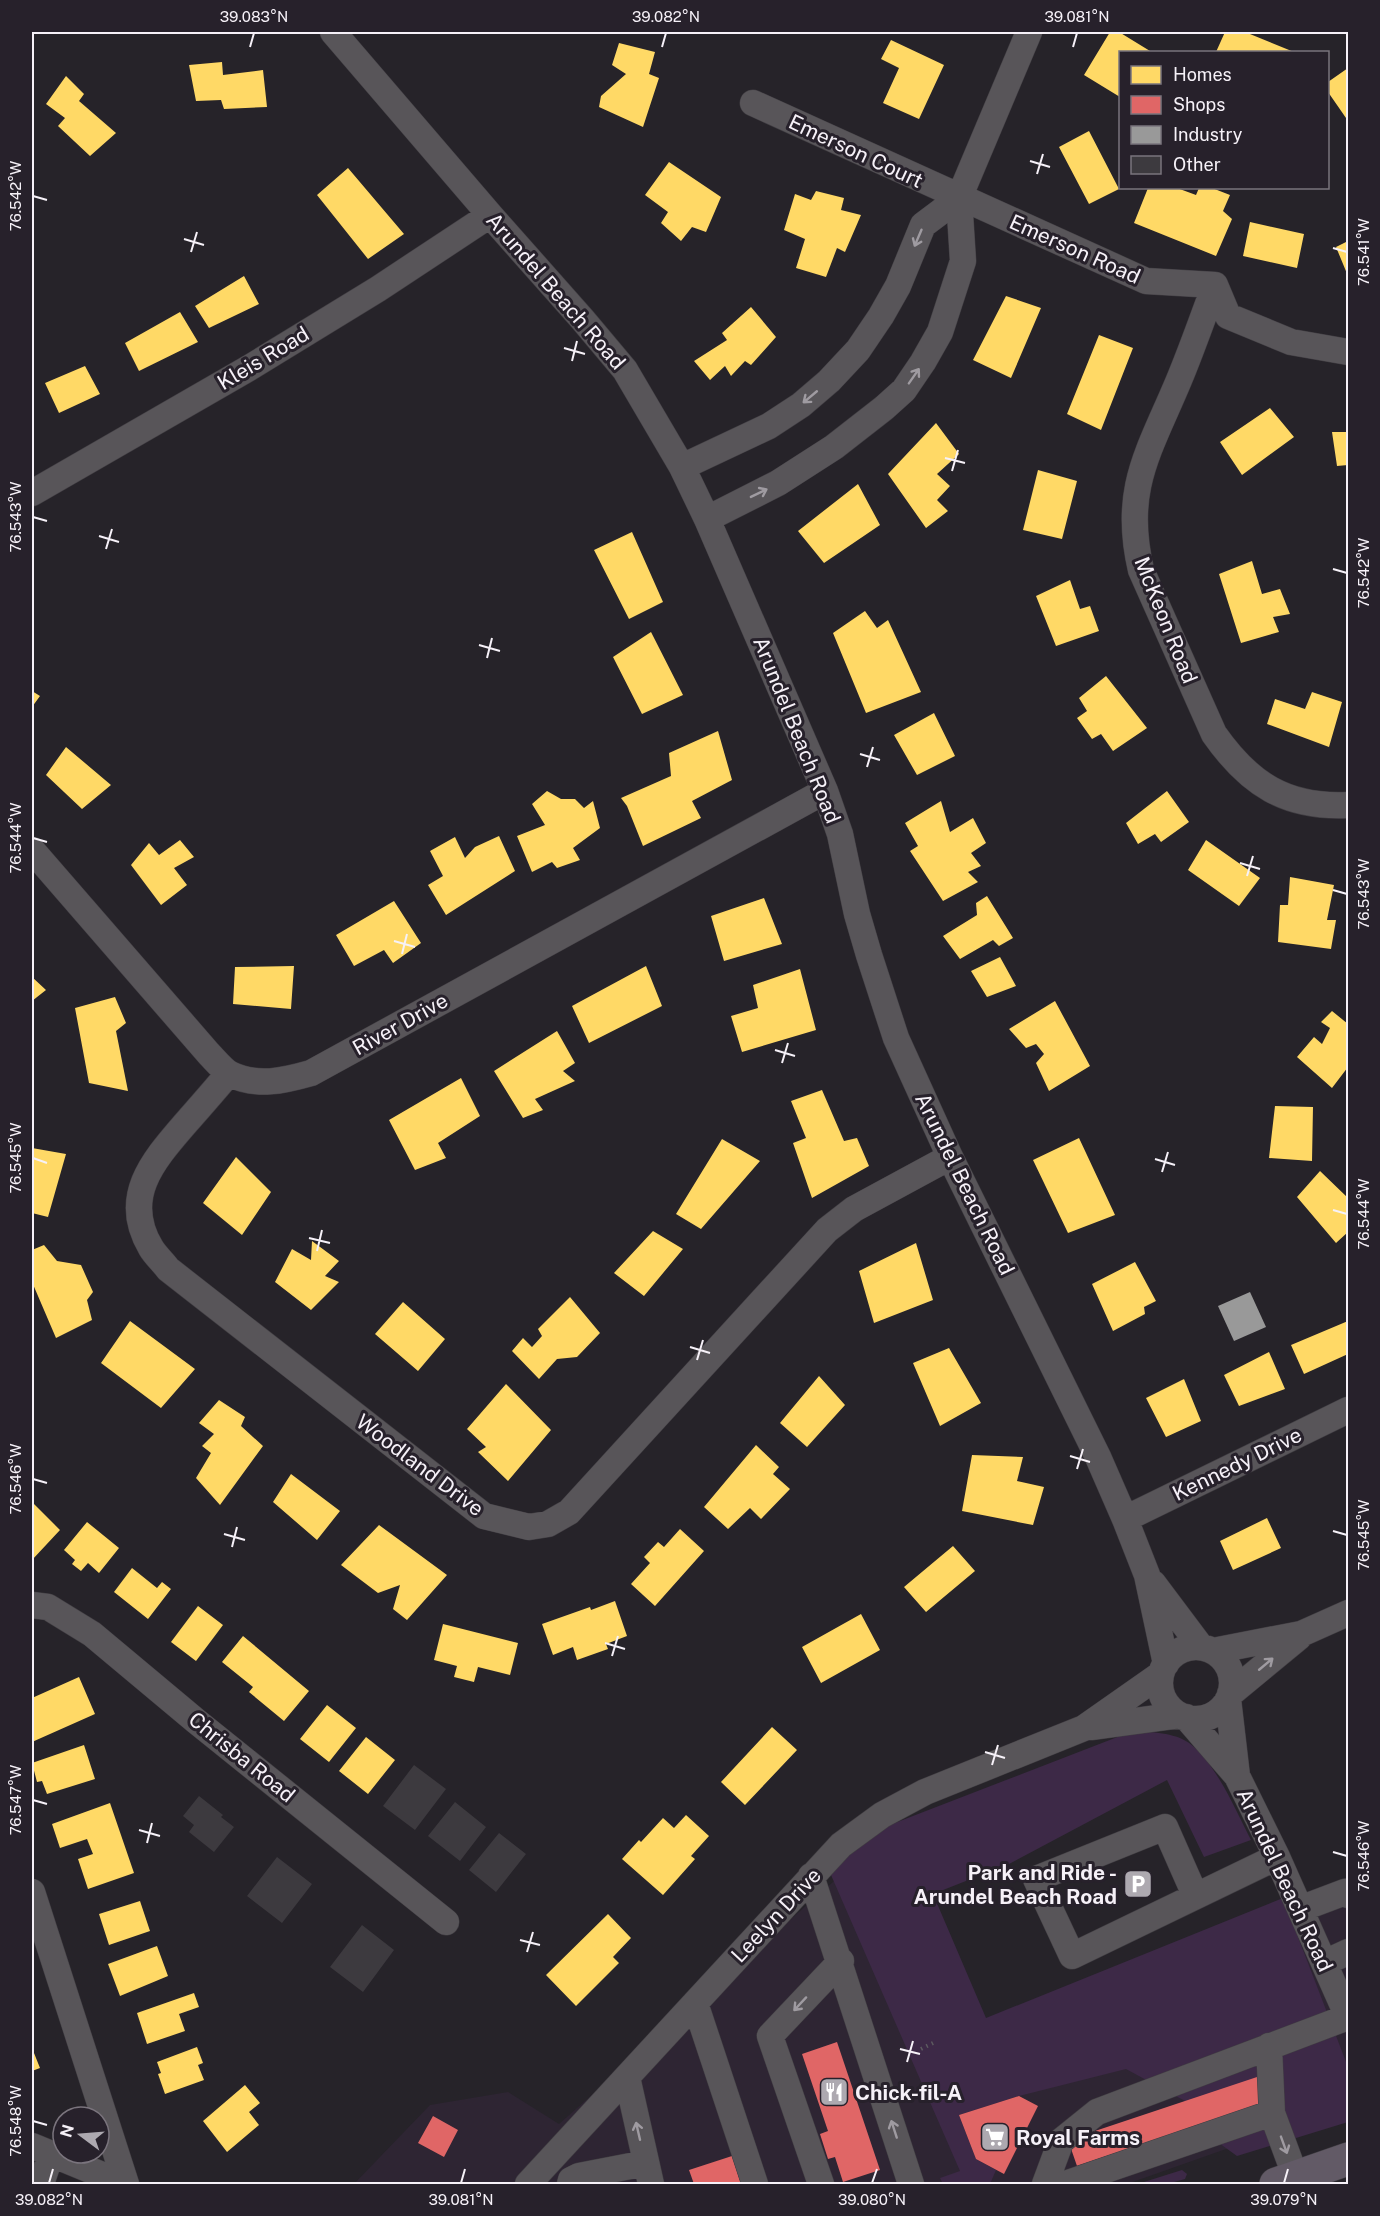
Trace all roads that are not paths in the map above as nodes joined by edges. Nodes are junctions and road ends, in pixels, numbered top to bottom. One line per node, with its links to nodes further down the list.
1 (333, 32): 5 (street, Arundel Beach Road)
2 (1029, 32): 4 (street)
3 (753, 104): 4 (street, Emerson Court)
4 (958, 198): 6 (street, Emerson Road); 8 (street, one-way to 8); 10 (street, one-way to 4)
5 (490, 215): 8 (street, Arundel Beach Road); 9 (street, Kleis Road)
6 (1215, 285): 7 (street); 12 (street, McKeon Road)
7 (1348, 352)
8 (682, 467): 10 (street, Arundel Beach Road)
9 (32, 493)
10 (707, 519): 11 (street, Arundel Beach Road)
11 (825, 791): 14 (street, River Drive); 15 (street, Arundel Beach Road)
12 (1348, 805)
13 (32, 850): 14 (street, River Drive)
14 (229, 1073): 15 (street, Woodland Drive)
15 (950, 1158): 17 (street, Arundel Beach Road)
16 (1348, 1410): 17 (street, Kennedy Drive)
17 (1125, 1519): 18 (street, Arundel Beach Road)
18 (1147, 1575): 22 (street, Arundel Beach Road); 23 (street, Arundel Beach Road)
19 (32, 1605): 34 (street, Chrisba Road)
20 (1348, 1613): 21 (street)
21 (1301, 1634): 22 (street); 24 (street, one-way to 21)
22 (1207, 1649): 23 (street); 24 (street)
23 (1164, 1669): 25 (street); 26 (street, Leelyn Drive)
24 (1229, 1697): 25 (street); 27 (street, Arundel Beach Road)
25 (1183, 1716): 26 (street, Leelyn Drive); 27 (street, Arundel Beach Road)
26 (1084, 1728): 29 (street, Leelyn Drive)
27 (1237, 1776): 28 (street, Arundel Beach Road)
28 (1277, 1857): 31 (street); 33 (street, Arundel Beach Road)
29 (811, 1876): 36 (street); 38 (street, Leelyn Drive)
30 (32, 1892): 48 (street)
31 (1195, 1895): 31 (street)
32 (1348, 1895): 33 (street)
33 (1300, 1909): 37 (street, Arundel Beach Road)
34 (446, 1923)
35 (1348, 1952): 37 (street)
36 (841, 1961): 52 (street, one-way to 52); 53 (street, one-way to 36)
37 (1324, 1963): 39 (street, Arundel Beach Road)
38 (695, 2002): 41 (street, Leelyn Drive); 51 (street)
39 (1348, 2017): 40 (street)
40 (1269, 2046): 42 (street); 54 (street)
41 (627, 2076): 45 (street, one-way to 41); 49 (street, Leelyn Drive)
42 (1272, 2113): 46 (street, one-way to 46); 55 (street)
43 (41, 2150): 47 (street); 48 (street)
44 (1348, 2159): 46 (highway)
45 (648, 2174): 50 (street)
46 (1286, 2181)
47 (41, 2184)
48 (125, 2184)
49 (528, 2184)
50 (570, 2184)
51 (755, 2184)
52 (820, 2184)
53 (911, 2184)
54 (1045, 2184)
55 (1065, 2184)

